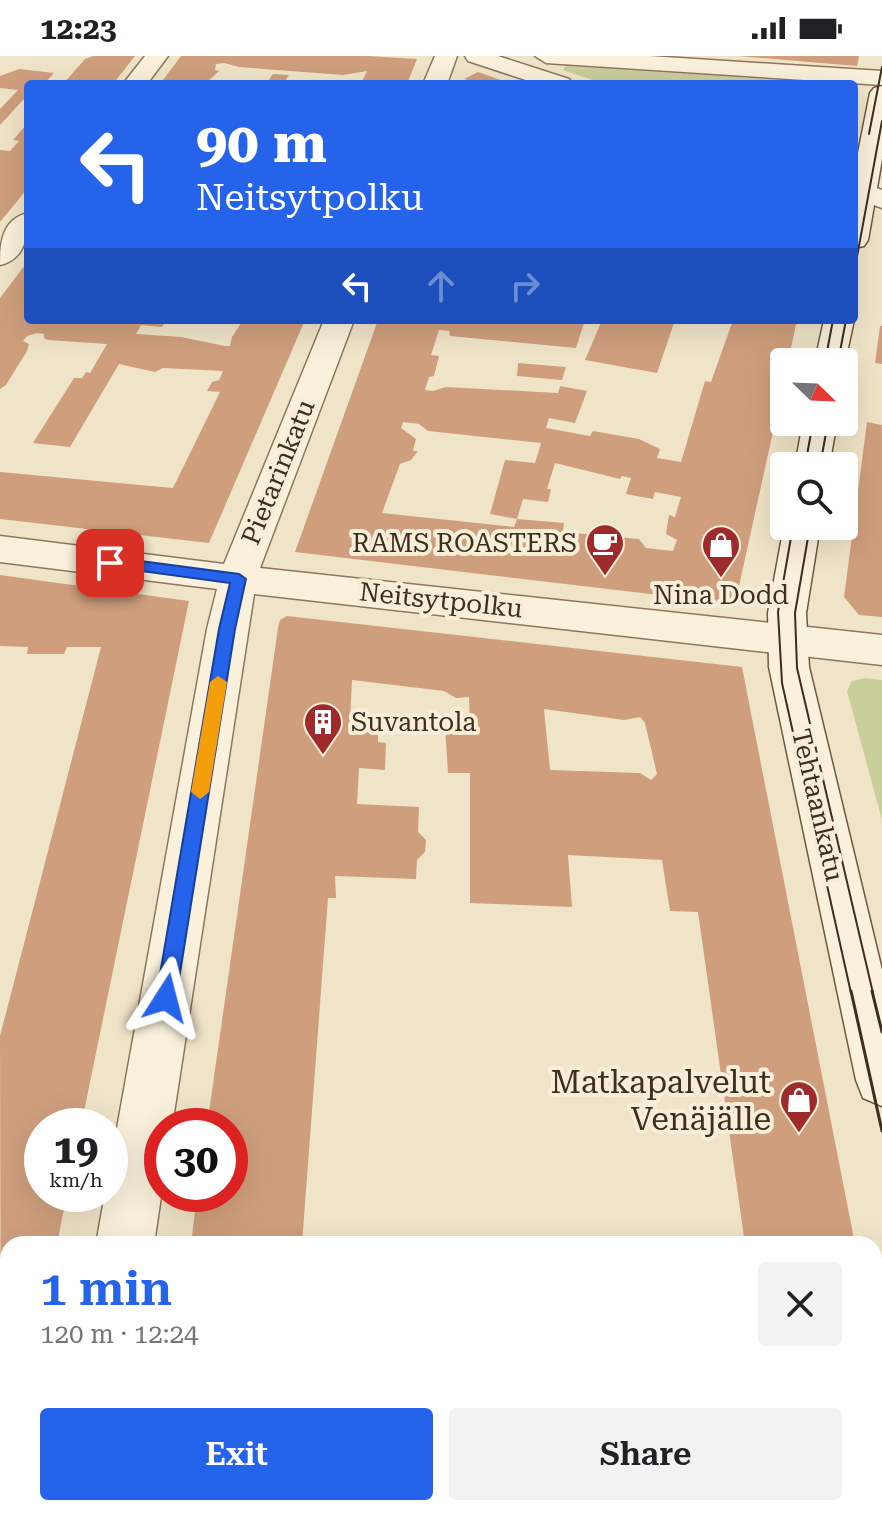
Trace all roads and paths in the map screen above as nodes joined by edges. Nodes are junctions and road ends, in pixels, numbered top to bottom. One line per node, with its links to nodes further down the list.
1 (157, 56): 6 (street)
2 (446, 56): 7 (street)
3 (476, 56): 8 (street)
4 (546, 56): 5 (street)
5 (882, 78)
6 (138, 80)
7 (437, 80)
8 (549, 80)
9 (882, 93): 10 (street)
10 (866, 193): 11 (street)
11 (858, 224)
12 (24, 226): 13 (street)
13 (0, 257)
14 (337, 324): 19 (street, Pietarinkatu)
15 (838, 324): 16 (street)
16 (834, 348)
17 (799, 540): 20 (street, Tehtaankatu)
18 (0, 549): 19 (street, Neitsytpolku)
19 (239, 579): 20 (street, Neitsytpolku); 23 (street, Pietarinkatu)
20 (786, 639): 21 (street, Neitsytpolku); 22 (street, Tehtaankatu)
21 (882, 650)
22 (882, 1080)
23 (126, 1236)

